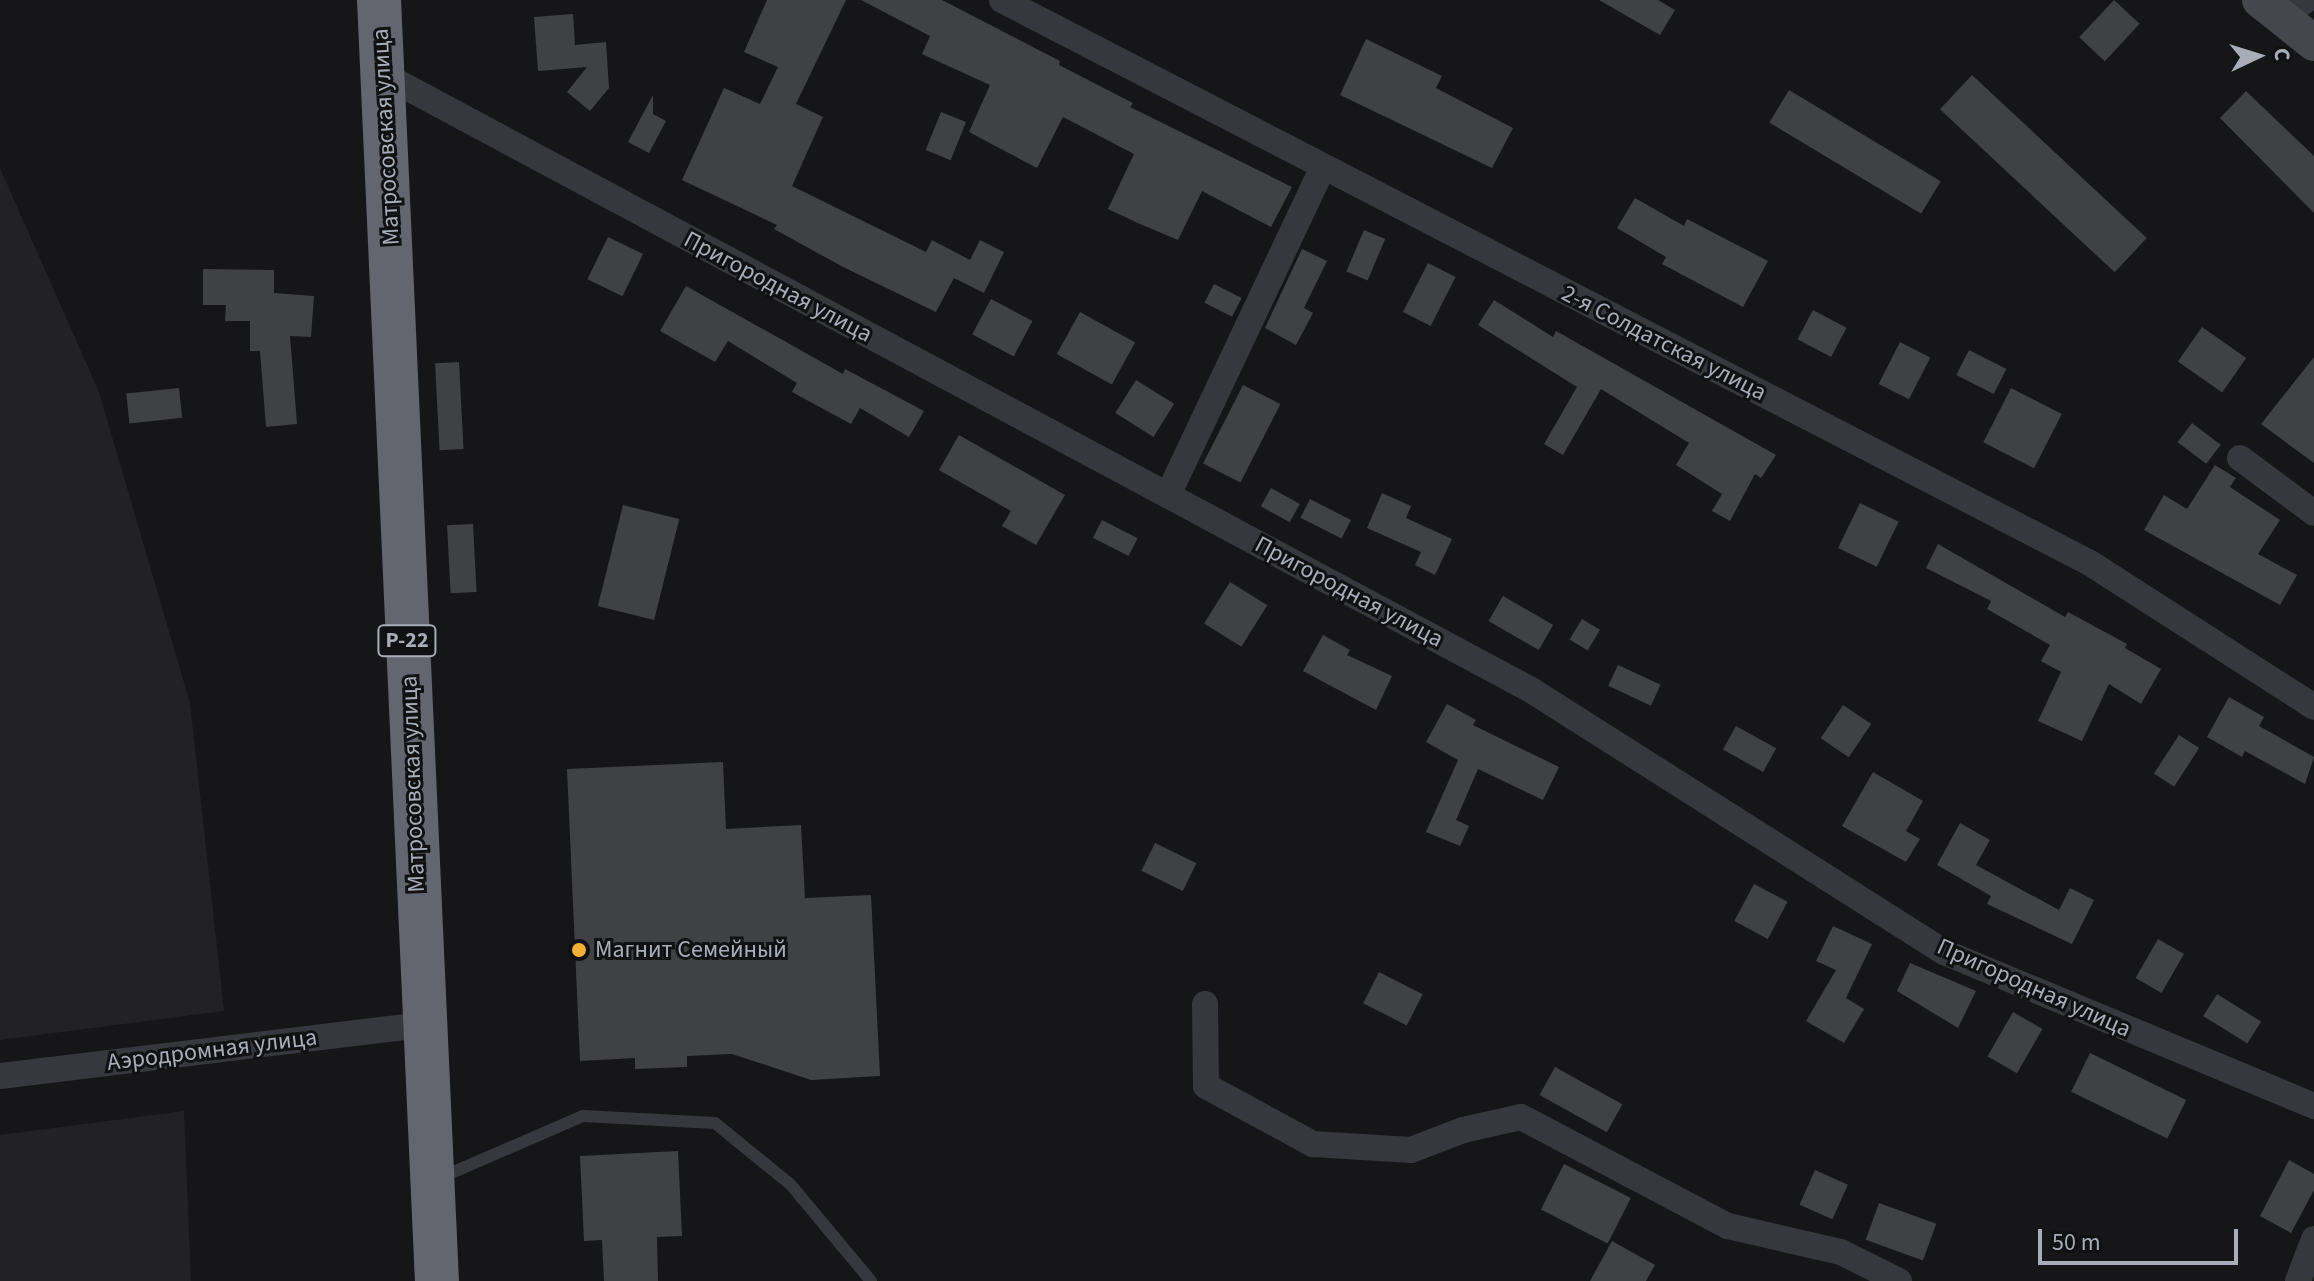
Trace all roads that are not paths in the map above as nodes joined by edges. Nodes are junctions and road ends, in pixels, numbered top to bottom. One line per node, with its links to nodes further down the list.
1 (379, 0): 5 (highway, Матросовская улица / Р-22)
2 (1002, 0): 6 (street, 2-я Солдатская улица)
3 (2283, 6): 4 (street)
4 (2314, 43)
5 (384, 75): 8 (street, Пригородная улица); 12 (highway, Матросовская улица / Р-22)
6 (1323, 167): 8 (street); 10 (street, 2-я Солдатская улица)
7 (2240, 458): 9 (street)
8 (1168, 495): 14 (street, Пригородная улица)
9 (2314, 513)
10 (2314, 707)
11 (1205, 1004): 19 (street)
12 (423, 1025): 13 (street, Аэродромная улица); 15 (highway, Матросовская улица / Р-22)
13 (0, 1076)
14 (2314, 1106)
15 (433, 1181): 17 (highway, Матросовская улица / Р-22); 18 (lane)
16 (2314, 1239): 20 (street)
17 (437, 1281)
18 (871, 1281)
19 (1899, 1281)
20 (2298, 1281)

